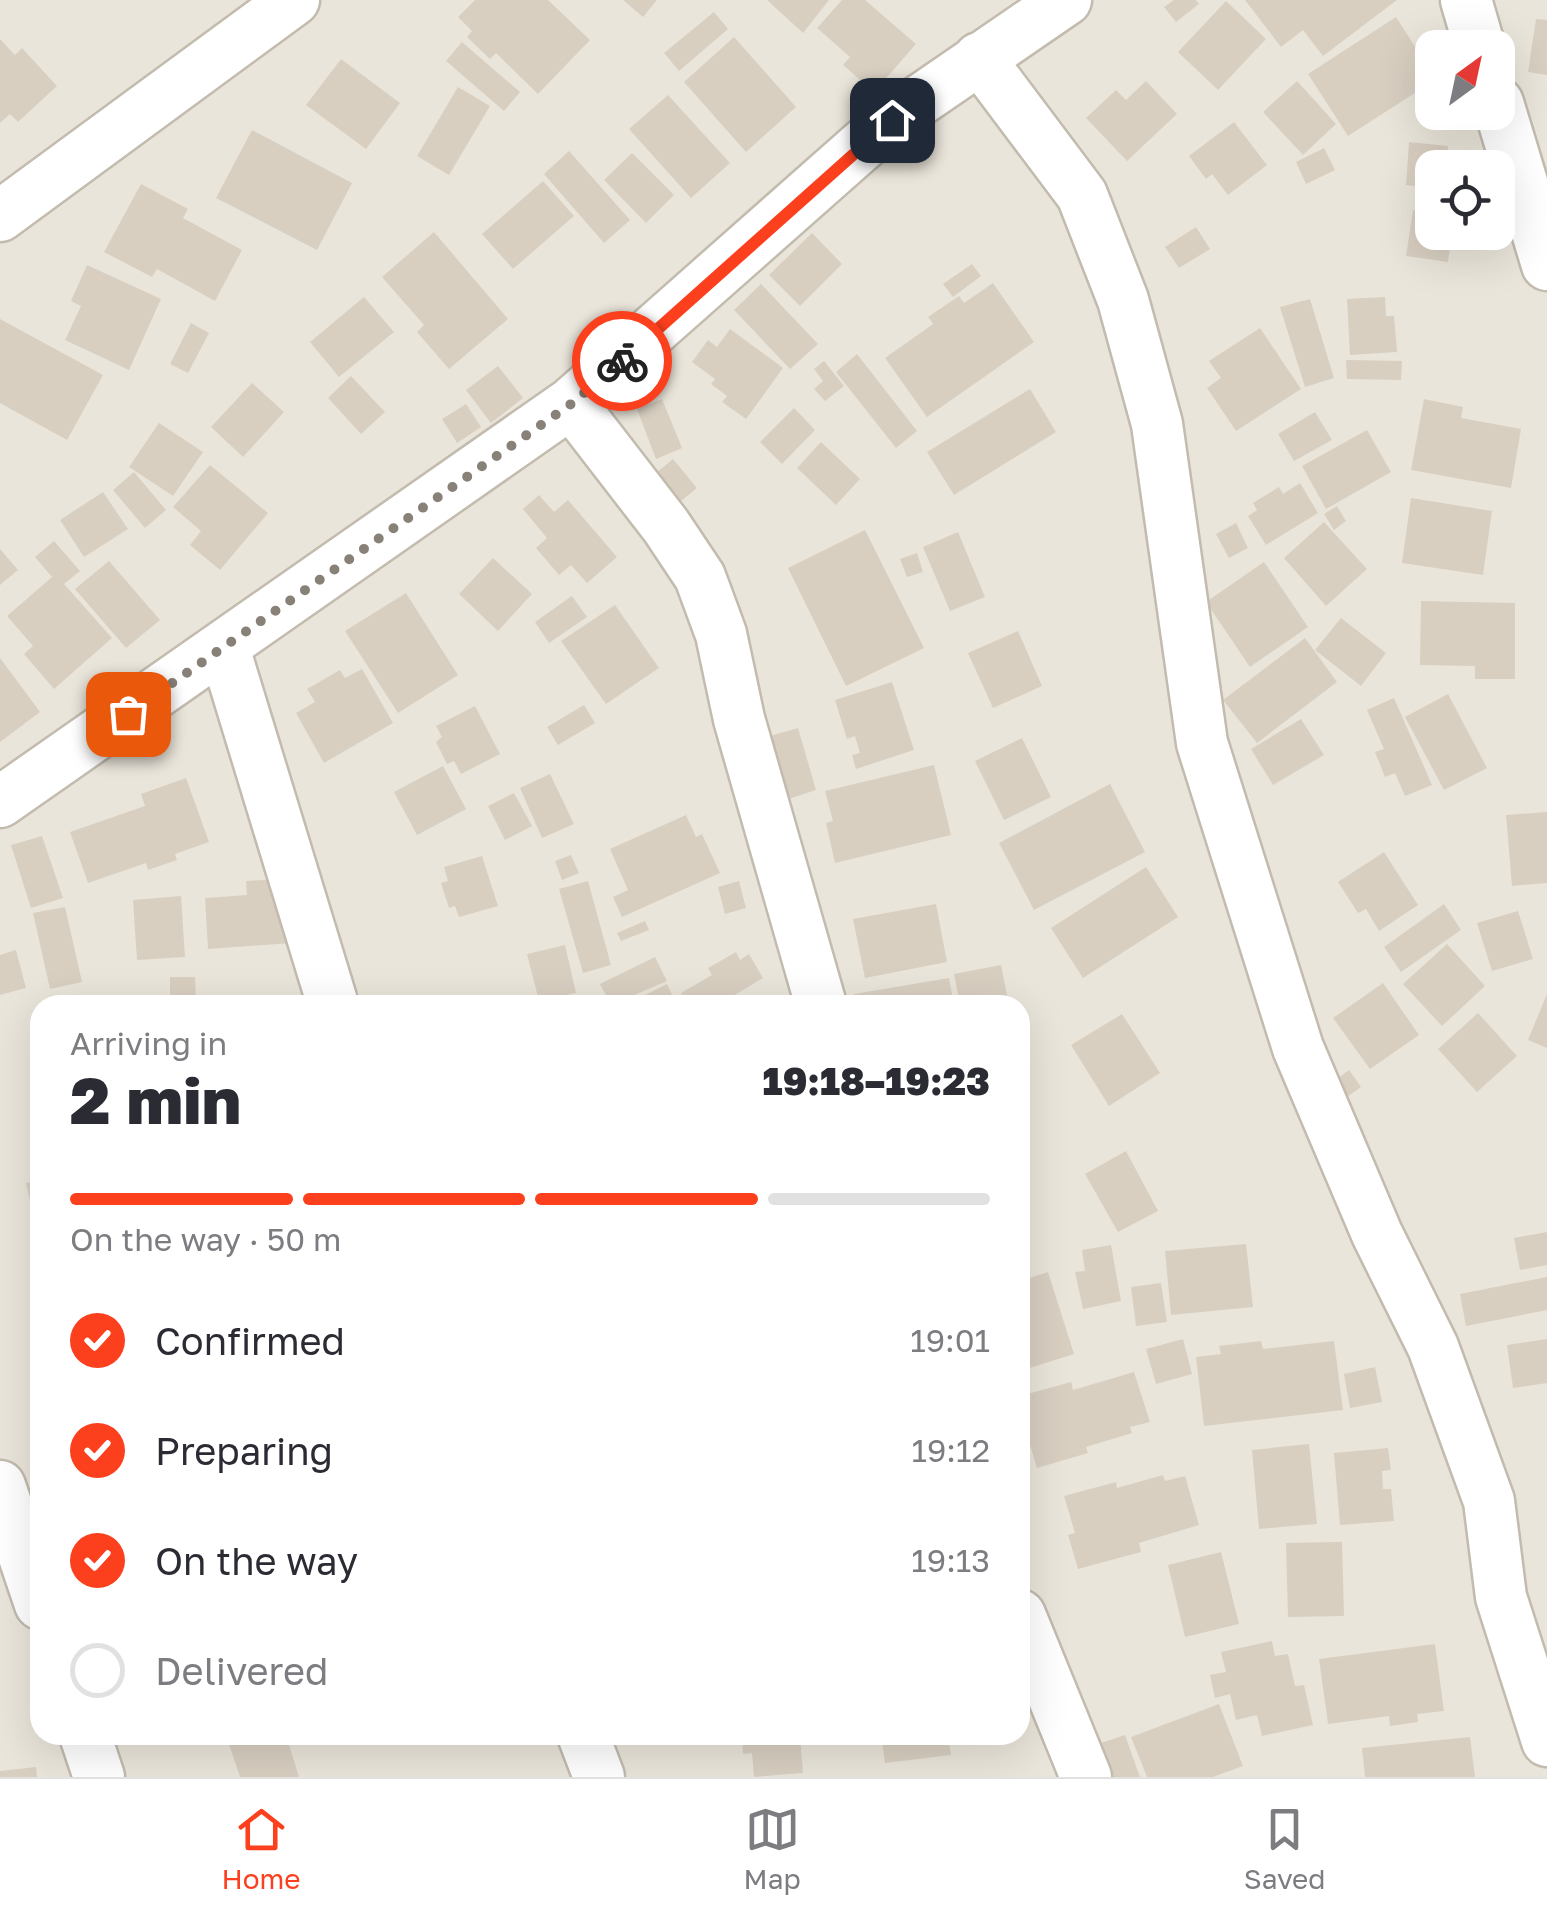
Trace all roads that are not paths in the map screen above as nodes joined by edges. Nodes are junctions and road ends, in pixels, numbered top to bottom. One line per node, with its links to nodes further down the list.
1 (294, 0): 7 (street)
2 (1066, 0): 5 (street)
3 (1466, 0): 4 (street)
4 (1475, 30)
5 (979, 58): 9 (street); 17 (street)
6 (1506, 130): 8 (street)
7 (0, 216)
8 (1547, 264)
9 (571, 404): 10 (street); 13 (street)
10 (224, 648): 11 (street); 12 (street)
11 (0, 802)
12 (329, 995)
13 (817, 995)
14 (0, 1486): 15 (street)
15 (30, 1574)
16 (1030, 1640): 22 (street)
17 (1547, 1741)
18 (88, 1745): 20 (street)
19 (587, 1745): 21 (street)
20 (99, 1777)
21 (599, 1777)
22 (1086, 1777)

